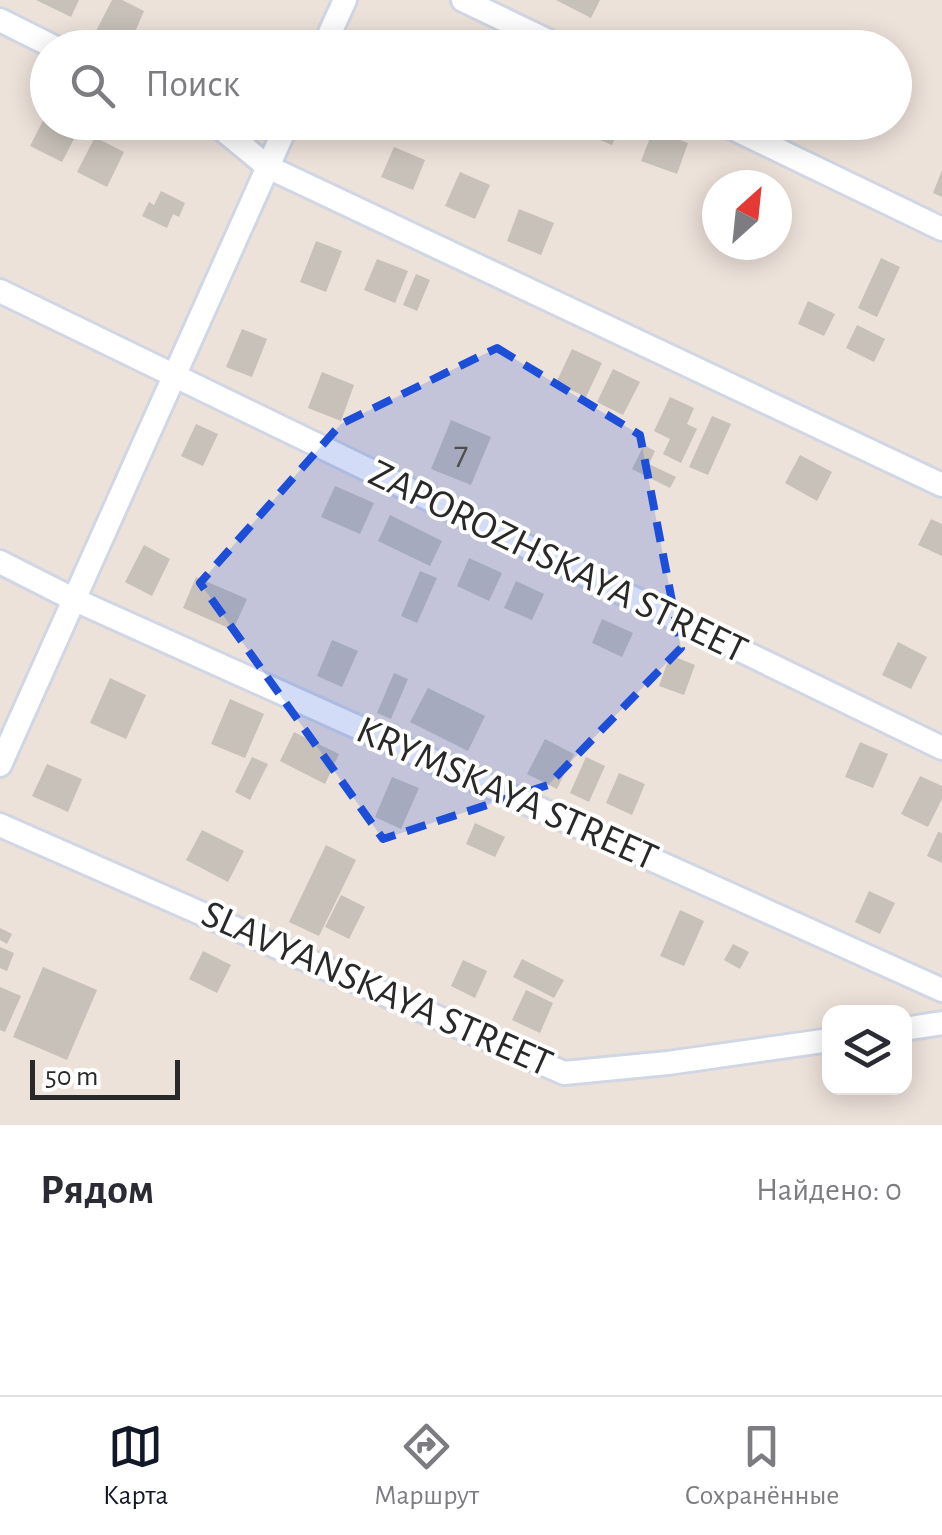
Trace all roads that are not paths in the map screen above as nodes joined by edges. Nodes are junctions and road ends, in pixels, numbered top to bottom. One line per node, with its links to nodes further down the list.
1 (345, 0): 4 (street)
2 (464, 0): 5 (street)
3 (0, 20): 6 (street)
4 (331, 30)
5 (526, 30)
6 (30, 35)
7 (234, 140): 10 (street)
8 (280, 140): 10 (street)
9 (758, 140): 11 (street)
10 (268, 167): 13 (street); 14 (street)
11 (942, 228)
12 (0, 291): 13 (street, ZAPOROZHSKAYA STREET)
13 (173, 377): 16 (street); 17 (street, ZAPOROZHSKAYA STREET)
14 (942, 484)
15 (0, 562): 16 (street, KRYMSKAYA STREET)
16 (73, 598): 18 (street); 20 (street, KRYMSKAYA STREET)
17 (942, 748)
18 (0, 765)
19 (0, 825): 23 (street, SLAVYANSKAYA STREET)
20 (942, 990)
21 (942, 1023): 22 (street)
22 (912, 1028)
23 (822, 1041)

